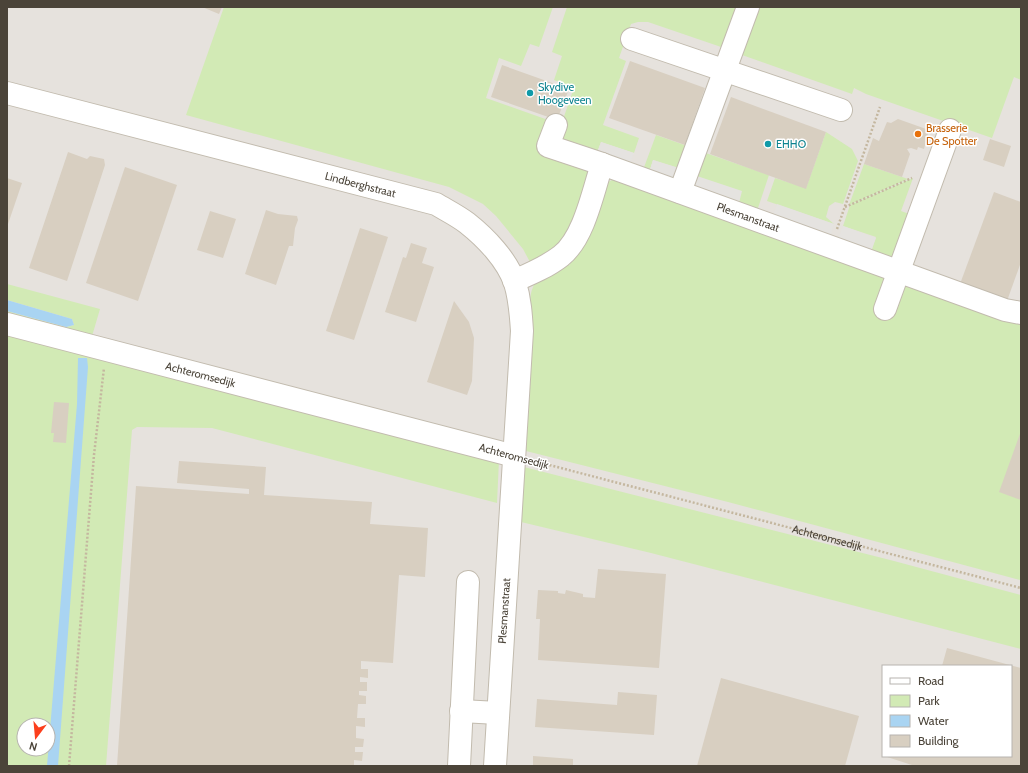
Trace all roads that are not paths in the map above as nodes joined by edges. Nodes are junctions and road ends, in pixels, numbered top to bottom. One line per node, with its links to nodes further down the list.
1 (748, 7): 3 (street)
2 (632, 39): 3 (street)
3 (725, 70): 5 (street); 9 (street)
4 (7, 93): 11 (street, Lindberghstraat)
5 (840, 110)
6 (556, 125): 8 (street, Plesmanstraat)
7 (950, 130): 10 (street)
8 (602, 164): 9 (street, Plesmanstraat); 11 (street)
9 (680, 192): 10 (street, Plesmanstraat)
10 (899, 271): 12 (street); 13 (street, Plesmanstraat)
11 (514, 281): 15 (street, Lindberghstraat)
12 (885, 309)
13 (1021, 313)
14 (7, 324): 15 (street, Achteromsedijk)
15 (514, 456): 18 (street, Plesmanstraat)
16 (468, 582): 17 (street)
17 (461, 711): 18 (street); 19 (street)
18 (498, 713): 20 (street, Plesmanstraat)
19 (459, 766)
20 (495, 766)

